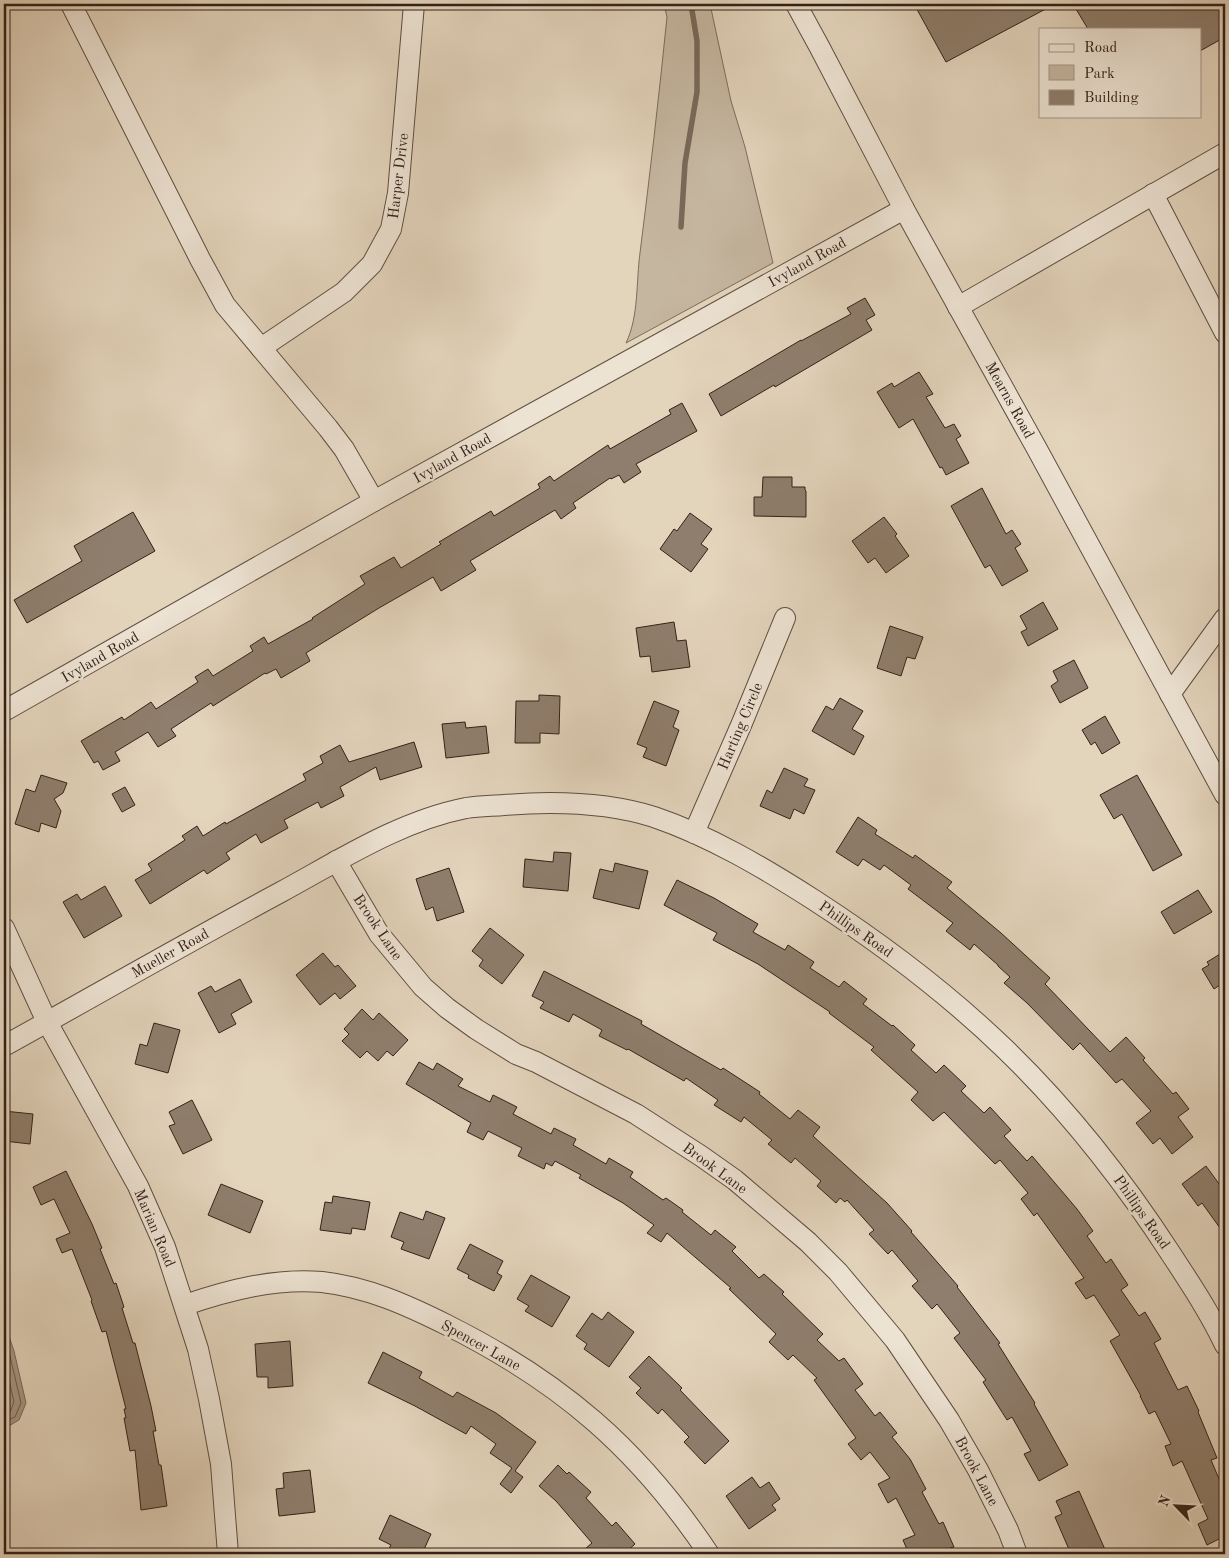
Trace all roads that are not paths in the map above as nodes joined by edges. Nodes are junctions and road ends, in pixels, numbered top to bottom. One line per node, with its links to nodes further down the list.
1 (71, 4): 9 (street)
2 (414, 4): 9 (street, Harper Drive)
3 (796, 4): 6 (street, Mearns Road)
4 (1225, 153): 5 (street)
5 (1153, 194): 7 (street); 8 (street)
6 (904, 209): 7 (street, Mearns Road); 10 (street, Ivyland Road)
7 (958, 307): 13 (street, Mearns Road)
8 (1225, 333)
9 (260, 348): 10 (street)
10 (374, 501): 14 (street, Ivyland Road)
11 (785, 618): 16 (street, Harting Circle)
12 (1225, 618): 13 (street)
13 (1170, 694): 15 (street, Mearns Road)
14 (4, 711)
15 (1225, 795)
16 (694, 833): 17 (street, Phillips Road); 22 (street, Phillips Road)
17 (336, 862): 19 (street, Mueller Road); 25 (street, Brook Lane)
18 (4, 928): 19 (street, Marian Road)
19 (48, 1022): 20 (street, Mueller Road); 21 (street, Marian Road)
20 (4, 1046)
21 (185, 1305): 23 (street, Marian Road); 24 (street, Spencer Lane)
22 (1225, 1345)
23 (228, 1554)
24 (709, 1554)
25 (1017, 1554)

